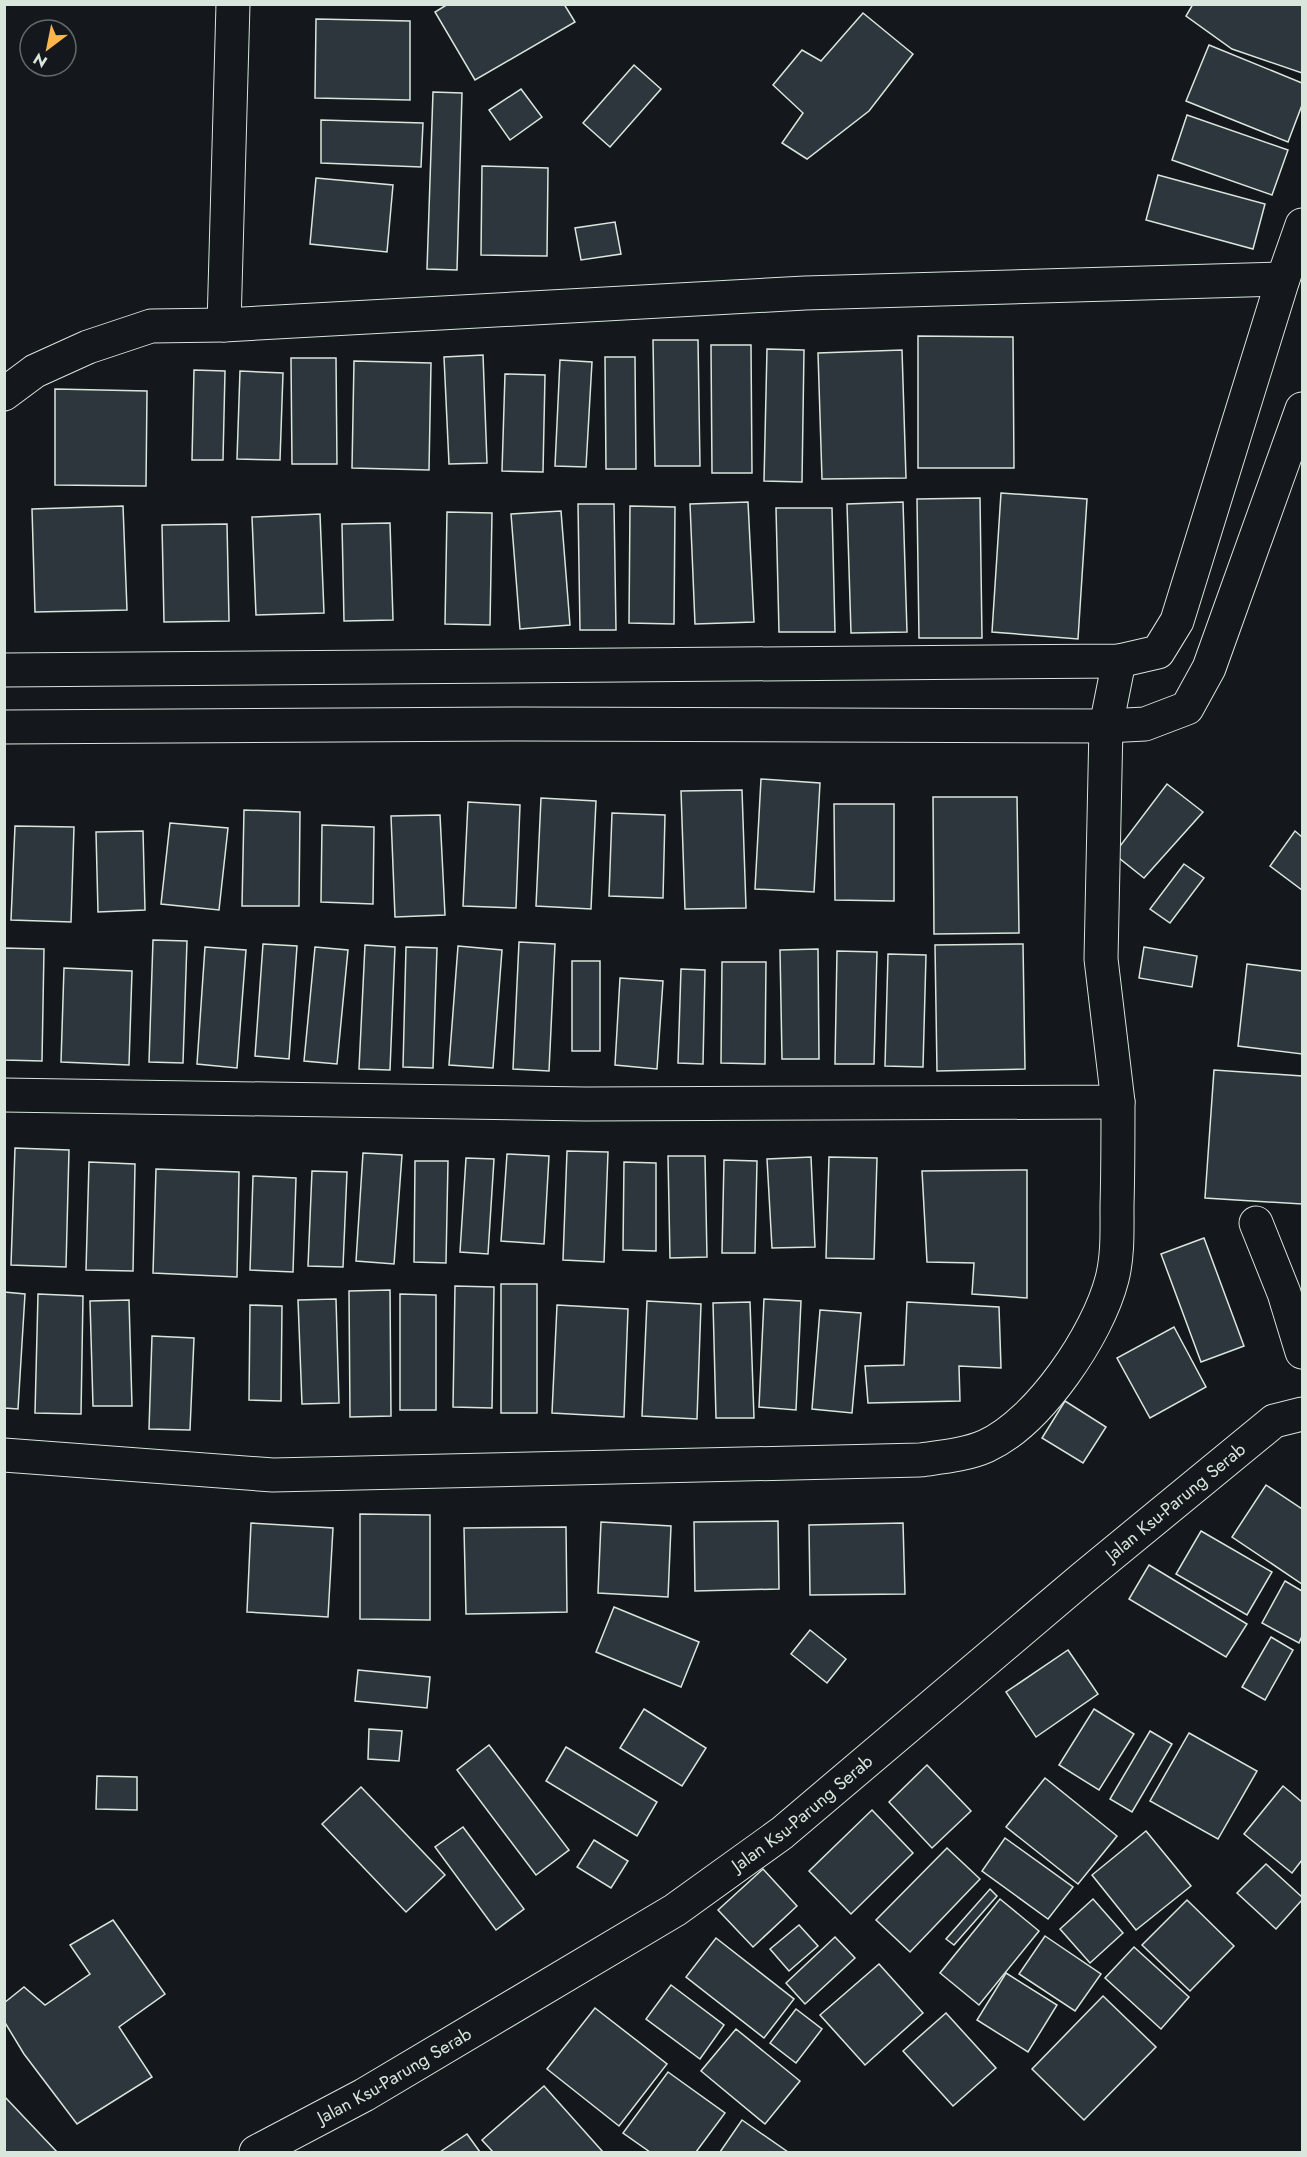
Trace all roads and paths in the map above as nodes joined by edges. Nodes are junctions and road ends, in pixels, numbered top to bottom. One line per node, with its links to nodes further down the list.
1 (233, 4): 4 (street)
2 (1302, 225): 3 (street)
3 (1283, 279): 4 (street); 7 (street)
4 (224, 326): 5 (street)
5 (4, 394)
6 (1302, 410): 9 (street)
7 (1177, 621): 8 (street); 9 (street)
8 (1119, 661): 10 (street); 11 (street)
9 (1209, 668): 11 (street)
10 (4, 670)
11 (1106, 726): 12 (street); 14 (street)
12 (4, 727)
13 (4, 1095): 14 (street)
14 (1118, 1102): 18 (street)
15 (1256, 1223): 16 (street)
16 (1302, 1352)
17 (1302, 1414): 19 (street, Jalan Ksu-Parung Serab)
18 (4, 1455)
19 (256, 2152)

